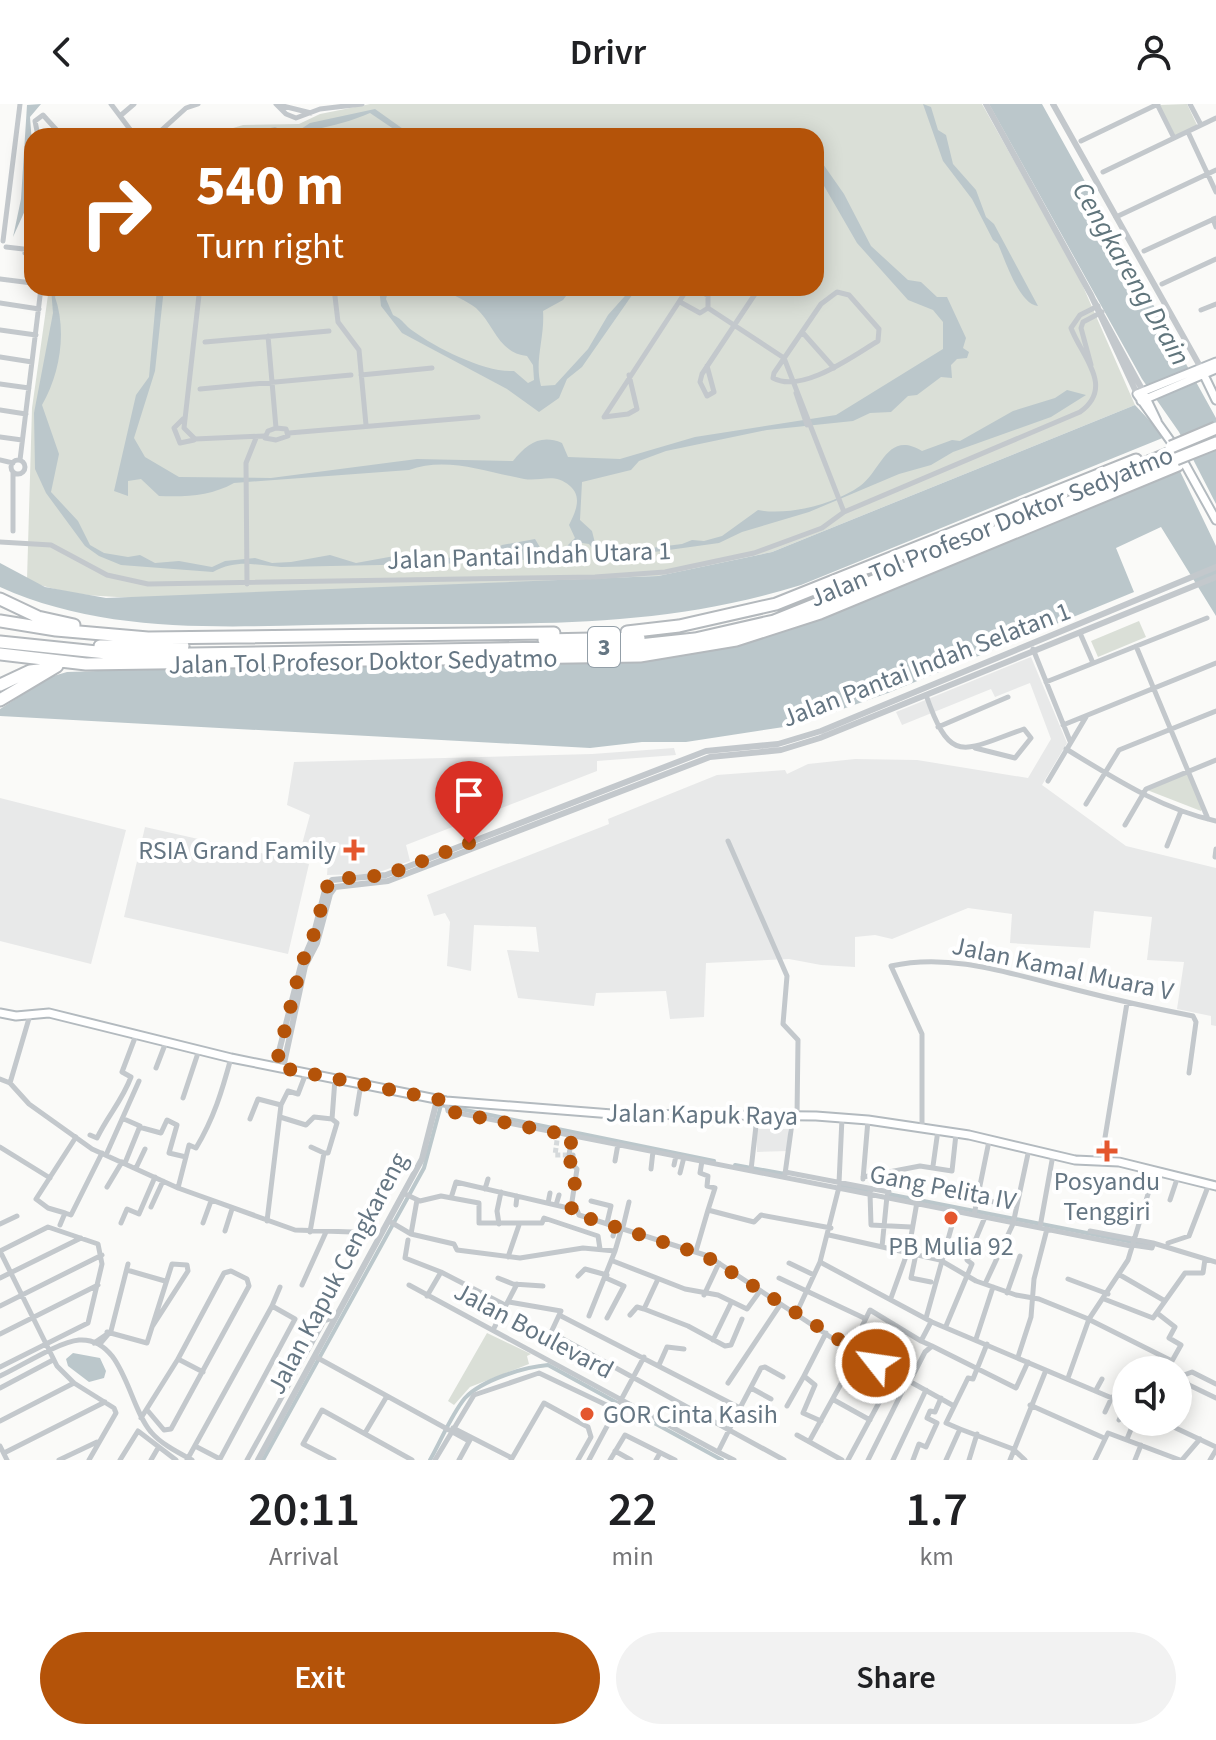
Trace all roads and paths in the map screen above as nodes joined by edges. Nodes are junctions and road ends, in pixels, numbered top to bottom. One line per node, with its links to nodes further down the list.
1 (20, 104): 28 (street)
2 (111, 104): 11 (street)
3 (134, 104): 11 (street)
4 (198, 104): 17 (street)
5 (277, 104): 6 (street)
6 (362, 104)
7 (986, 104): 46 (street)
8 (1053, 104): 25 (street)
9 (1158, 104): 19 (street); 20 (street)
10 (1190, 104): 13 (street)
11 (120, 116): 16 (street)
12 (1216, 118): 13 (street)
13 (1201, 125): 18 (street)
14 (36, 128): 15 (street)
15 (55, 128)
16 (129, 128)
17 (164, 128)
18 (1188, 132): 19 (street); 23 (street)
19 (1174, 138): 22 (street)
20 (1081, 141)
21 (1216, 170): 23 (street)
22 (1103, 172)
23 (1207, 174): 24 (street); 25 (street)
24 (1216, 192)
25 (1115, 218): 63 (street)
26 (1214, 218): 27 (street); 30 (street)
27 (1216, 227)
28 (2, 245): 29 (street)
29 (24, 250)
30 (1144, 251)
31 (1216, 259): 34 (street)
32 (0, 279): 33 (street)
33 (24, 282)
34 (1162, 284)
35 (40, 296): 45 (street)
36 (199, 296): 77 (street)
37 (335, 296): 65 (street)
38 (683, 296): 41 (street)
39 (708, 296): 44 (street)
40 (754, 296): 48 (street)
41 (680, 302): 44 (street); 66 (street)
42 (0, 303): 45 (street)
43 (1216, 304): 47 (street)
44 (708, 308): 48 (street)
45 (39, 309): 52 (street)
46 (1098, 310): 60 (street, Jalan Pantai Indah Utara 1); 60 (street, Jalan Pantai Indah Utara 1); 72 (street)
47 (1201, 310)
48 (735, 325): 56 (street); 59 (street)
49 (0, 330): 52 (street)
50 (329, 331): 53 (street)
51 (803, 333): 56 (street); 62 (street); 62 (street)
52 (36, 335): 57 (street)
53 (268, 336): 54 (street); 67 (street)
54 (205, 342)
55 (0, 357): 57 (street)
56 (784, 358): 68 (street); 68 (street)
57 (32, 362): 70 (street)
58 (1216, 362): 63 (main road)
59 (707, 366): 59 (street)
60 (1091, 366): 95 (street, Jalan Pantai Indah Utara 1)
61 (432, 368): 65 (street)
62 (834, 368): 68 (street)
63 (1204, 372): 72 (main road); 73 (main road)
64 (351, 375): 67 (street)
65 (361, 375): 78 (street)
66 (629, 375): 66 (street)
67 (272, 382): 71 (street); 79 (street)
68 (792, 382): 95 (street)
69 (0, 384): 70 (street)
70 (29, 388): 75 (street)
71 (200, 389)
72 (1144, 395): 96 (main road)
73 (1214, 396)
74 (0, 410): 75 (street)
75 (26, 414): 87 (street)
76 (478, 417): 78 (street)
77 (183, 419): 86 (street); 86 (street)
78 (366, 425): 81 (street)
79 (276, 428): 81 (street); 83 (street)
80 (1216, 428): 90 (highway, Jalan Tol Profesor Doktor Sedyatmo / 3, bridge)
81 (289, 433): 83 (street)
82 (1216, 435): 90 (highway, Jalan Tol Profesor Doktor Sedyatmo / 3, bridge)
83 (264, 436): 85 (street)
84 (0, 437): 87 (street)
85 (256, 438): 86 (street); 101 (street)
86 (195, 439)
87 (22, 440): 92 (street)
88 (1216, 443): 90 (highway, Jalan Tol Profesor Doktor Sedyatmo / 3, bridge)
89 (1216, 450): 90 (highway, Jalan Tol Profesor Doktor Sedyatmo / 3)
90 (1174, 456): 107 (highway, Jalan Tol Profesor Doktor Sedyatmo / 3); 108 (highway, Jalan Tol Profesor Doktor Sedyatmo / 3); 109 (highway, Jalan Tol Profesor Doktor Sedyatmo / 3); 115 (highway, Jalan Tol Profesor Doktor Sedyatmo / 3)
91 (0, 460): 93 (street)
92 (20, 460): 93 (street); 94 (street)
93 (13, 463): 94 (street)
94 (13, 472): 97 (street)
95 (844, 512): 101 (street, Jalan Pantai Indah Utara 1)
96 (1216, 520)
97 (13, 531)
98 (0, 542): 101 (street, Jalan Pantai Indah Utara 1)
99 (1216, 567): 102 (street, Jalan Pantai Indah Selatan 1)
100 (1216, 577): 102 (street, Jalan Pantai Indah Selatan 1)
101 (247, 584)
102 (1190, 584): 106 (street, Jalan Pantai Indah Selatan 1); 111 (street, Jalan Pantai Indah Selatan 1)
103 (0, 599): 108 (highway)
104 (1207, 618): 110 (street)
105 (0, 621): 108 (highway, Jalan Tol Profesor Doktor Sedyatmo / 3)
106 (1080, 633): 111 (street, Jalan Pantai Indah Selatan 1); 113 (street)
107 (0, 635)
108 (189, 638)
109 (0, 642)
110 (1136, 646): 113 (street); 119 (street)
111 (1032, 649): 117 (street); 120 (street, Jalan Pantai Indah Selatan 1)
112 (0, 657): 115 (highway, Jalan Tol Profesor Doktor Sedyatmo / 3); 116 (highway)
113 (1093, 663): 117 (street)
114 (1216, 663): 119 (street)
115 (86, 664): 116 (highway)
116 (52, 668): 118 (highway); 122 (highway)
117 (1046, 682): 125 (street)
118 (0, 685)
119 (1154, 688): 124 (street); 127 (street)
120 (925, 694): 126 (street); 152 (street, Jalan Pantai Indah Selatan 1)
121 (1008, 697): 126 (street)
122 (0, 700)
123 (1216, 711): 127 (street)
124 (1086, 716): 125 (street); 128 (street)
125 (1063, 725): 128 (street)
126 (938, 727): 129 (street)
127 (1171, 730): 132 (street); 133 (street)
128 (1070, 741): 130 (street)
129 (975, 748): 129 (street)
130 (1066, 749): 133 (street); 134 (street)
131 (1216, 760): 132 (street)
132 (1188, 771): 135 (street); 138 (street)
133 (1104, 772): 135 (street); 136 (street)
134 (1048, 781)
135 (1142, 794): 137 (street); 140 (street)
136 (1086, 804)
137 (1181, 811): 138 (street); 142 (street)
138 (1208, 819): 139 (street)
139 (1216, 821)
140 (1125, 825)
141 (728, 841): 165 (street)
142 (1167, 846)
143 (1216, 849): 144 (street)
144 (1215, 857)
145 (1127, 1003): 155 (street, Jalan Kamal Muara V); 174 (street, Jalan Kamal Muara V); 196 (street)
146 (0, 1013): 147 (main road, Jalan Kapuk Raya)
147 (30, 1014): 148 (main road, Jalan Kapuk Raya); 159 (street)
148 (136, 1035): 149 (main road, Jalan Kapuk Raya); 177 (street)
149 (166, 1042): 150 (main road, Jalan Kapuk Raya); 153 (street)
150 (199, 1050): 151 (main road, Jalan Kapuk Raya); 161 (street)
151 (231, 1058): 152 (main road, Jalan Kapuk Raya); 191 (street)
152 (280, 1065): 154 (main road, Jalan Kapuk Raya)
153 (156, 1068)
154 (306, 1073): 157 (main road, Jalan Kapuk Raya); 163 (street)
155 (1189, 1073)
156 (0, 1079): 159 (street)
157 (335, 1079): 160 (main road, Jalan Kapuk Raya); 171 (street)
158 (139, 1081): 169 (street)
159 (10, 1083): 179 (street)
160 (361, 1084): 162 (main road, Jalan Kapuk Raya); 164 (street)
161 (183, 1098)
162 (444, 1103): 167 (main road, Jalan Kapuk Raya); 178 (street); 218 (street, Jalan Kapuk Cengkareng)
163 (281, 1105): 166 (street); 170 (street)
164 (356, 1114)
165 (795, 1116): 167 (main road, Jalan Kapuk Raya); 168 (main road, Jalan Kapuk Raya); 204 (street)
166 (280, 1117): 171 (street); 247 (street)
167 (757, 1117): 201 (street)
168 (842, 1118): 172 (main road, Jalan Kapuk Raya); 211 (street)
169 (124, 1119): 173 (street); 188 (street)
170 (250, 1119)
171 (332, 1119): 187 (street)
172 (868, 1120): 174 (main road, Jalan Kapuk Raya); 207 (street)
173 (139, 1127): 191 (street); 195 (street)
174 (922, 1128): 175 (main road, Jalan Kapuk Raya)
175 (938, 1130): 176 (main road, Jalan Kapuk Raya); 198 (street)
176 (956, 1134): 180 (main road, Jalan Kapuk Raya); 198 (street)
177 (90, 1135)
178 (572, 1136): 181 (street); 237 (street)
179 (76, 1137): 188 (street); 208 (street)
180 (989, 1141): 185 (main road, Jalan Kapuk Raya); 226 (street)
181 (618, 1144): 186 (street); 193 (street)
182 (0, 1147): 208 (street)
183 (311, 1147): 187 (street)
184 (145, 1149): 199 (street)
185 (1029, 1149): 189 (main road, Jalan Kapuk Raya); 235 (street)
186 (653, 1151): 190 (street); 200 (street)
187 (324, 1153): 264 (street)
188 (104, 1154): 195 (street); 241 (street)
189 (1053, 1155): 196 (main road, Jalan Kapuk Raya); 258 (street, Gang Pelita IV)
190 (676, 1156): 192 (street); 197 (street)
191 (186, 1157): 214 (street)
192 (684, 1157): 194 (street); 203 (street)
193 (615, 1161)
194 (702, 1161): 201 (street); 239 (street)
195 (123, 1162): 199 (street); 213 (street)
196 (1101, 1162): 202 (main road, Jalan Kapuk Raya)
197 (674, 1165)
198 (933, 1166): 207 (street)
199 (136, 1168): 206 (street)
200 (651, 1169)
201 (751, 1169): 204 (street)
202 (1156, 1169): 205 (main road, Jalan Kapuk Raya); 270 (street)
203 (680, 1173)
204 (785, 1174): 211 (street)
205 (1178, 1175): 212 (main road, Jalan Kapuk Raya); 227 (street)
206 (155, 1177): 210 (street); 249 (street)
207 (863, 1177): 216 (street)
208 (50, 1178): 241 (street)
209 (488, 1179): 215 (street)
210 (163, 1181): 214 (street); 236 (street)
211 (839, 1184): 216 (street); 260 (street)
212 (1213, 1185): 271 (street)
213 (107, 1187)
214 (178, 1188): 228 (street)
215 (485, 1189): 217 (street); 224 (street)
216 (862, 1189): 220 (street, Gang Pelita IV); 221 (street)
217 (505, 1191): 223 (street); 253 (street)
218 (404, 1193): 225 (street); 248 (street, Jalan Kapuk Cengkareng)
219 (550, 1193): 232 (street)
220 (870, 1193): 221 (street, Gang Pelita IV); 254 (street)
221 (888, 1194): 231 (street, Gang Pelita IV); 254 (street)
222 (559, 1195): 234 (street)
223 (517, 1196): 232 (street); 233 (street)
224 (451, 1198): 225 (street); 253 (street)
225 (414, 1199): 268 (street)
226 (978, 1199): 235 (street); 242 (street)
227 (1170, 1200)
228 (211, 1201): 238 (street); 250 (street)
229 (591, 1201): 251 (street)
230 (629, 1202): 257 (street)
231 (917, 1202): 240 (street, Gang Pelita IV); 259 (street)
232 (548, 1203): 234 (street)
233 (516, 1205)
234 (559, 1205): 237 (street); 245 (street)
235 (1016, 1206): 246 (street)
236 (151, 1207)
237 (571, 1208): 251 (street)
238 (232, 1209): 247 (street); 261 (street)
239 (708, 1210): 260 (street); 276 (street)
240 (956, 1211): 242 (street, Gang Pelita IV); 285 (street)
241 (65, 1213): 255 (street)
242 (975, 1213): 244 (street, Gang Pelita IV)
243 (17, 1216): 252 (street)
244 (985, 1217): 246 (street, Gang Pelita IV); 292 (street)
245 (558, 1220): 256 (street); 273 (street)
246 (1014, 1220): 258 (street, Gang Pelita IV); 304 (street)
247 (267, 1221): 264 (street)
248 (391, 1222): 265 (street, Jalan Kapuk Cengkareng); 268 (street)
249 (121, 1223)
250 (203, 1223)
251 (607, 1223): 257 (street)
252 (0, 1224)
253 (499, 1224): 256 (street)
254 (885, 1224): 259 (street); 272 (street)
255 (60, 1225)
256 (519, 1225): 281 (street)
257 (620, 1226): 267 (street); 275 (street); 276 (street)
258 (1042, 1226): 270 (street, Gang Pelita IV); 319 (street)
259 (911, 1227): 277 (street)
260 (831, 1228): 266 (street)
261 (225, 1231)
262 (326, 1231): 264 (street); 265 (street); 306 (street)
263 (1090, 1231): 270 (street)
264 (310, 1232)
265 (381, 1233): 333 (street, Jalan Kapuk Cengkareng)
266 (829, 1235): 272 (street); 284 (street)
267 (613, 1236)
268 (410, 1237): 281 (street); 290 (street)
269 (81, 1238): 274 (street); 279 (street); 289 (street)
270 (1132, 1243): 282 (street); 293 (street)
271 (1168, 1243)
272 (882, 1247): 277 (street)
273 (600, 1249): 275 (street); 281 (street)
274 (0, 1251): 289 (street)
275 (615, 1251): 283 (street)
276 (696, 1251): 287 (street)
277 (906, 1252): 278 (street); 318 (street)
278 (916, 1254): 285 (street); 302 (street)
279 (102, 1255): 305 (street); 314 (street)
280 (1020, 1256): 313 (street)
281 (508, 1257)
282 (1205, 1259): 286 (street); 320 (street)
283 (613, 1260): 295 (street); 299 (street)
284 (820, 1262): 291 (street); 318 (street)
285 (943, 1262): 292 (street); 338 (street)
286 (1216, 1262)
287 (719, 1263): 311 (street); 315 (street)
288 (789, 1263): 291 (street)
289 (11, 1272): 296 (street); 314 (street)
290 (441, 1272): 316 (street); 321 (street)
291 (814, 1275): 312 (street)
292 (966, 1275): 304 (street); 339 (street)
293 (1120, 1275): 317 (street); 320 (street)
294 (578, 1276): 295 (street)
295 (606, 1276): 331 (street); 334 (street)
296 (0, 1278)
297 (498, 1278): 303 (street)
298 (779, 1278): 312 (street)
299 (658, 1279): 315 (street); 326 (street)
300 (1068, 1279): 317 (street)
301 (165, 1281): 340 (street); 340 (street); 342 (street)
302 (931, 1282)
303 (517, 1284): 308 (street); 321 (street)
304 (985, 1284): 310 (street)
305 (98, 1285): 332 (street); 350 (street)
306 (302, 1285)
307 (409, 1285): 316 (street, Jalan Boulevard)
308 (543, 1286)
309 (280, 1287): 325 (street)
310 (993, 1287): 313 (street); 346 (street)
311 (760, 1291): 322 (street); 323 (street)
312 (806, 1291): 327 (street); 335 (street)
313 (1007, 1293): 319 (street)
314 (23, 1295): 324 (street); 332 (street)
315 (704, 1295): 322 (street)
316 (427, 1296): 341 (street, Jalan Boulevard)
317 (1106, 1297): 329 (street); 337 (street)
318 (891, 1298): 338 (street)
319 (1034, 1298): 337 (street); 361 (street)
320 (1165, 1301): 329 (street)
321 (507, 1303): 330 (street); 341 (street)
322 (731, 1303): 347 (street)
323 (780, 1305): 327 (street); 381 (street)
324 (0, 1306)
325 (272, 1306): 424 (street); 424 (street)
326 (644, 1309): 328 (street); 347 (street)
327 (796, 1314): 344 (street)
328 (630, 1315)
329 (1154, 1315): 359 (street)
330 (561, 1316): 343 (street); 360 (street)
331 (589, 1316)
332 (33, 1317): 345 (street); 350 (street)
333 (336, 1317): 363 (street, Jalan Kapuk Cengkareng); 440 (street)
334 (607, 1318)
335 (864, 1318): 349 (street); 355 (street)
336 (742, 1319): 347 (street)
337 (1089, 1319): 358 (street); 377 (street)
338 (929, 1320): 339 (street); 349 (street)
339 (946, 1326): 346 (street)
340 (152, 1327): 342 (street)
341 (493, 1330): 393 (street, Jalan Boulevard)
342 (109, 1333): 351 (street)
343 (552, 1333): 348 (street); 376 (street)
344 (826, 1333): 355 (street); 374 (street)
345 (0, 1334)
346 (976, 1339): 352 (street)
347 (713, 1340)
348 (547, 1341)
349 (921, 1341): 353 (street)
350 (47, 1344): 356 (street); 367 (street)
351 (97, 1344): 356 (street); 403 (street)
352 (987, 1344): 361 (street); 368 (street)
353 (932, 1346): 368 (street); 379 (street)
354 (684, 1349): 366 (street)
355 (851, 1349): 357 (street)
356 (50, 1352): 364 (street); 373 (street)
357 (858, 1353): 372 (street); 394 (street)
358 (1162, 1356)
359 (1175, 1356)
360 (644, 1357): 366 (street); 376 (street, Jalan Boulevard)
361 (1018, 1357): 365 (street)
362 (178, 1359): 370 (street); 370 (street); 401 (street)
363 (318, 1359): 388 (street); 441 (street, Jalan Kapuk Cengkareng)
364 (53, 1360): 380 (street); 384 (street)
365 (1028, 1362): 368 (street); 369 (street)
366 (659, 1365): 399 (street)
367 (0, 1367)
368 (977, 1370): 398 (street)
369 (1046, 1370): 377 (street); 396 (street)
370 (203, 1372): 401 (street)
371 (1192, 1372): 382 (street)
372 (895, 1373): 379 (street); 405 (street)
373 (0, 1376)
374 (804, 1376): 397 (street); 407 (street)
375 (783, 1377): 385 (street)
376 (633, 1378): 393 (street, Jalan Boulevard); 408 (street)
377 (1068, 1378): 387 (street)
378 (1102, 1379): 387 (street)
379 (909, 1381): 386 (street); 456 (street)
380 (74, 1383): 395 (street); 406 (street)
381 (728, 1383)
382 (1216, 1384)
383 (1192, 1386): 391 (street)
384 (0, 1388)
385 (751, 1388): 392 (street); 399 (street)
386 (926, 1390): 390 (street); 457 (street)
387 (1096, 1390): 389 (street)
388 (387, 1396): 409 (street); 411 (street)
389 (1112, 1397): 402 (street)
390 (941, 1398): 398 (street); 458 (street)
391 (1216, 1398)
392 (771, 1399)
393 (622, 1400): 400 (street, Jalan Boulevard); 429 (street, Jalan Boulevard)
394 (834, 1400): 405 (street); 407 (street)
395 (105, 1402): 421 (street); 430 (street)
396 (1030, 1405): 416 (street); 427 (street)
397 (787, 1406)
398 (954, 1406): 410 (street)
399 (740, 1408): 404 (street); 408 (street)
400 (617, 1410): 409 (street); 447 (street, Jalan Boulevard)
401 (148, 1411): 403 (street)
402 (1105, 1412)
403 (141, 1418): 432 (street)
404 (759, 1420)
405 (870, 1420): 455 (street)
406 (0, 1421)
407 (821, 1421): 420 (street)
408 (730, 1428): 429 (street); 453 (street)
409 (449, 1429): 417 (street); 444 (street)
410 (960, 1429): 412 (street); 459 (street)
411 (365, 1433): 442 (street); 443 (street)
412 (977, 1434): 427 (street); 460 (street)
413 (797, 1435): 420 (street)
414 (1192, 1435): 419 (street)
415 (1128, 1436): 418 (street)
416 (1104, 1438): 418 (street); 463 (street)
417 (470, 1439): 433 (street); 445 (street)
418 (1127, 1439): 422 (street)
419 (1200, 1439): 426 (street); 465 (street)
420 (810, 1440): 454 (street)
421 (99, 1441): 435 (street); 436 (street)
422 (1141, 1445): 464 (street); 465 (street)
423 (0, 1446): 430 (street)
424 (195, 1446): 432 (street)
425 (158, 1448): 437 (street); 438 (street); 439 (street)
426 (1216, 1448): 466 (street)
427 (1013, 1449): 461 (street); 462 (street)
428 (615, 1451): 431 (street); 448 (street); 449 (street)
429 (718, 1452): 452 (street, Jalan Boulevard)
430 (4, 1453): 434 (street)
431 (660, 1453): 450 (street); 451 (street)
432 (189, 1459)
433 (512, 1459): 446 (street)
434 (7, 1460)
435 (59, 1460)
436 (89, 1460)
437 (120, 1460)
438 (151, 1460)
439 (176, 1460)
440 (247, 1460)
441 (258, 1460)
442 (334, 1460)
443 (412, 1460)
444 (435, 1460)
445 (459, 1460)
446 (578, 1460)
447 (589, 1460)
448 (610, 1460)
449 (631, 1460)
450 (656, 1460)
451 (675, 1460)
452 (734, 1460)
453 (784, 1460)
454 (842, 1460)
455 (848, 1460)
456 (868, 1460)
457 (893, 1460)
458 (913, 1460)
459 (946, 1460)
460 (969, 1460)
461 (1010, 1460)
462 (1025, 1460)
463 (1095, 1460)
464 (1135, 1460)
465 (1181, 1460)
466 (1210, 1460)

